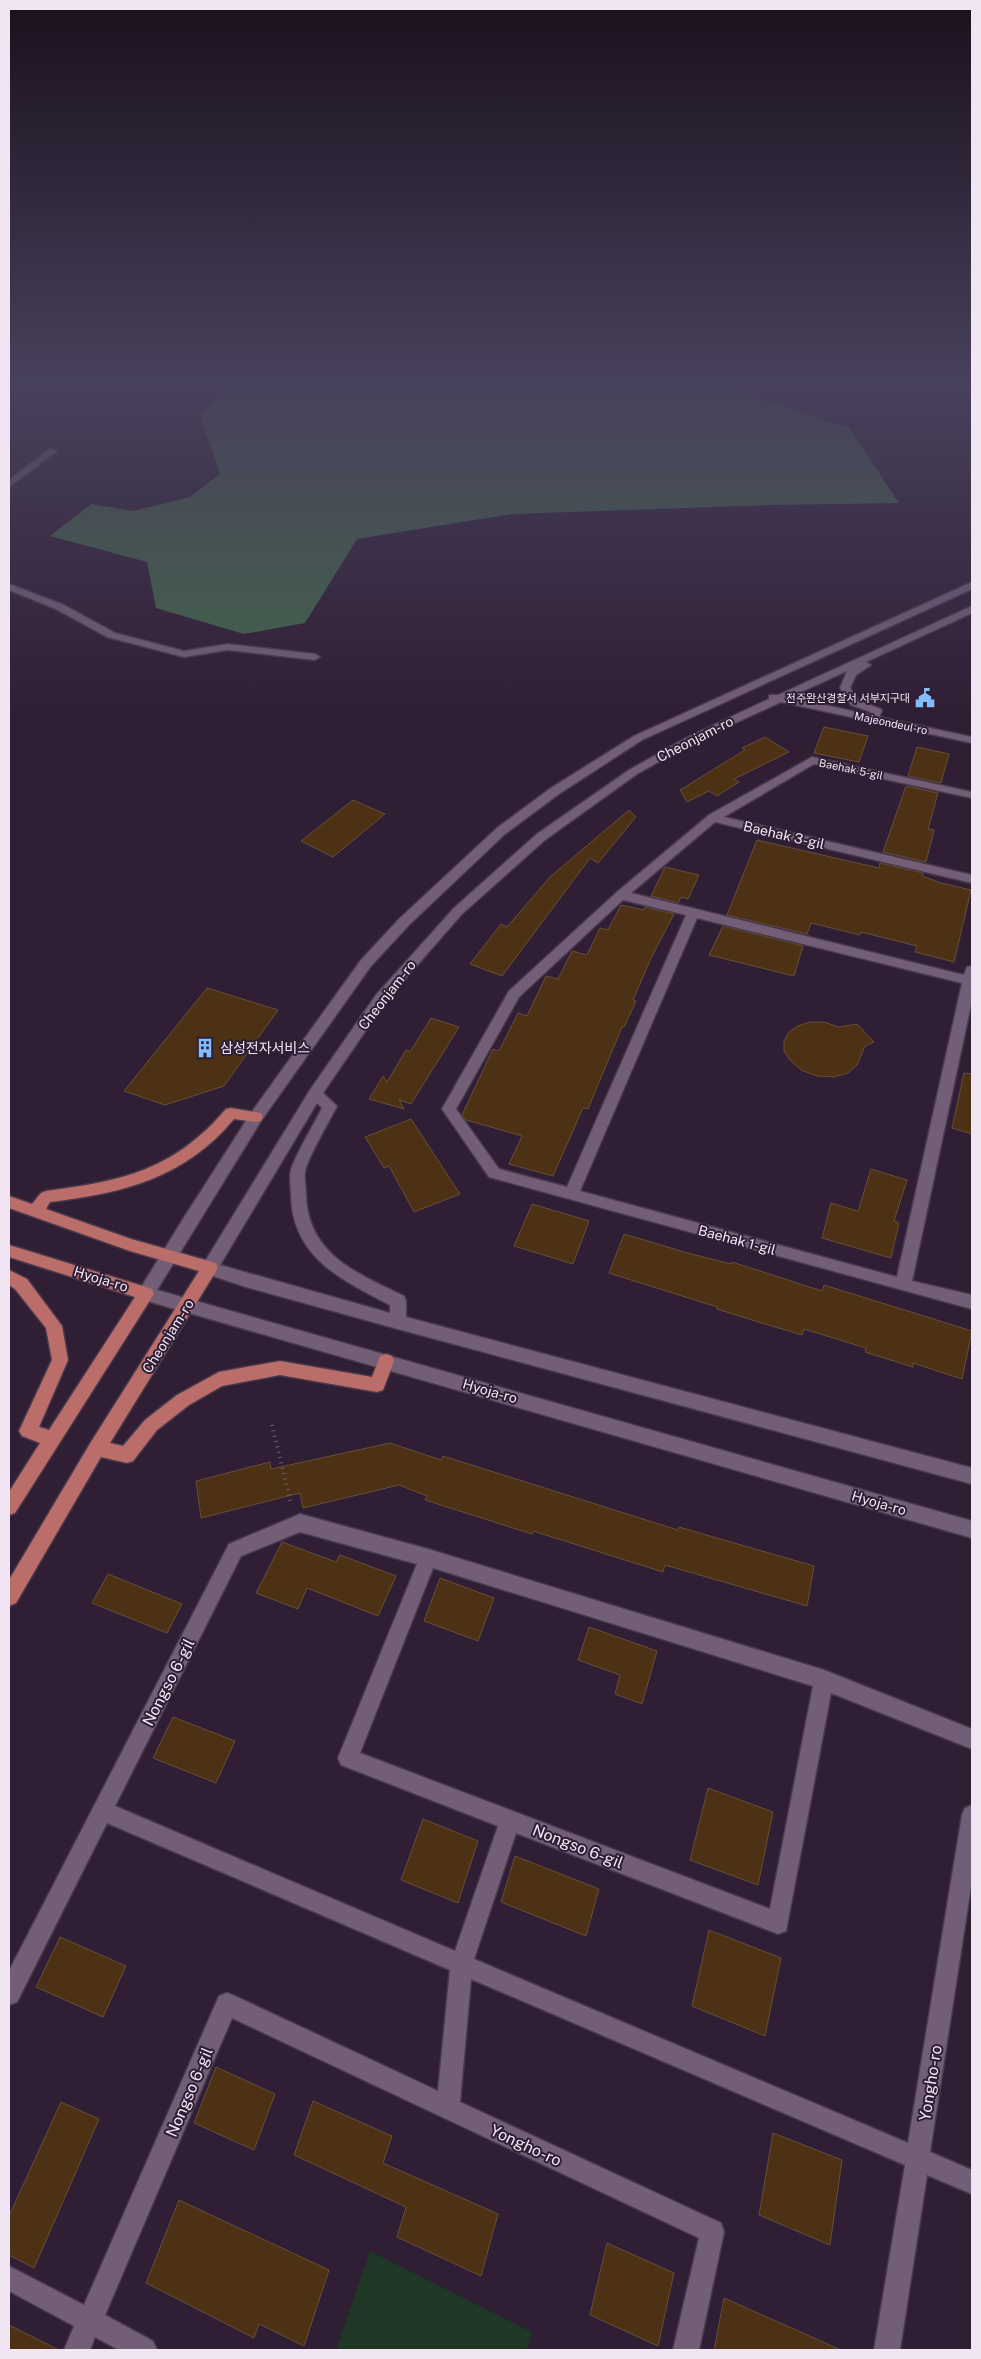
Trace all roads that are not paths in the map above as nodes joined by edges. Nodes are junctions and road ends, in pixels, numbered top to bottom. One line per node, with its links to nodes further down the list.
1 (972, 585): 6 (street, Cheonjam-ro)
2 (9, 587): 4 (street)
3 (972, 609): 5 (street, Cheonjam-ro)
4 (315, 658)
5 (863, 659): 7 (street, Cheonjam-ro); 8 (street)
6 (754, 684): 7 (street, Majeondeul-ro); 17 (street, Cheonjam-ro)
7 (776, 698): 8 (street, Majeondeul-ro); 16 (street, Cheonjam-ro)
8 (874, 719): 9 (street, Majeondeul-ro)
9 (972, 740)
10 (972, 795): 11 (street, Baehak 5-gil)
11 (713, 818): 12 (street, Baehak 3-gil); 13 (street)
12 (972, 879)
13 (620, 896): 14 (street); 18 (street, Baehak 1-gil)
14 (693, 913): 15 (street); 18 (street)
15 (971, 977): 25 (street)
16 (315, 1094): 23 (street, Cheonjam-ro); 29 (street)
17 (256, 1117): 20 (main road); 22 (street, Cheonjam-ro)
18 (571, 1194): 25 (street, Baehak 1-gil)
19 (9, 1202): 20 (main road)
20 (35, 1211): 22 (main road)
21 (10, 1254): 26 (main road, Hyoja-ro)
22 (169, 1257): 23 (main road); 26 (street, Cheonjam-ro)
23 (210, 1268): 28 (main road, Cheonjam-ro); 29 (street)
24 (9, 1278): 31 (main road)
25 (903, 1285): 27 (street, Baehak 1-gil)
26 (146, 1294): 28 (street, Hyoja-ro); 31 (main road, Cheonjam-ro)
27 (972, 1302)
28 (187, 1306): 30 (street, Hyoja-ro); 32 (main road, Cheonjam-ro)
29 (398, 1322): 33 (street)
30 (386, 1360): 32 (main road); 35 (street, Hyoja-ro)
31 (52, 1440): 34 (main road, Cheonjam-ro)
32 (97, 1448): 37 (main road, Cheonjam-ro)
33 (972, 1476)
34 (9, 1507)
35 (972, 1530)
36 (428, 1558): 38 (street); 40 (street, Nongso 6-gil); 42 (street, Nongso 6-gil)
37 (9, 1597)
38 (824, 1680): 39 (street); 42 (street, Nongso 6-gil)
39 (972, 1739)
40 (102, 1812): 43 (street); 44 (street, Nongso 6-gil)
41 (972, 1815): 46 (street, Yongho-ro)
42 (510, 1820): 43 (street)
43 (461, 1965): 45 (street); 46 (street)
44 (9, 1994)
45 (448, 2108): 49 (street, Nongso 6-gil); 52 (street, Yongho-ro)
46 (918, 2158): 47 (street); 53 (street, Yongho-ro)
47 (972, 2182)
48 (9, 2278): 49 (street)
49 (90, 2321): 50 (street, Nongso 6-gil); 51 (street)
50 (77, 2350)
51 (144, 2350)
52 (686, 2350)
53 (888, 2350)

